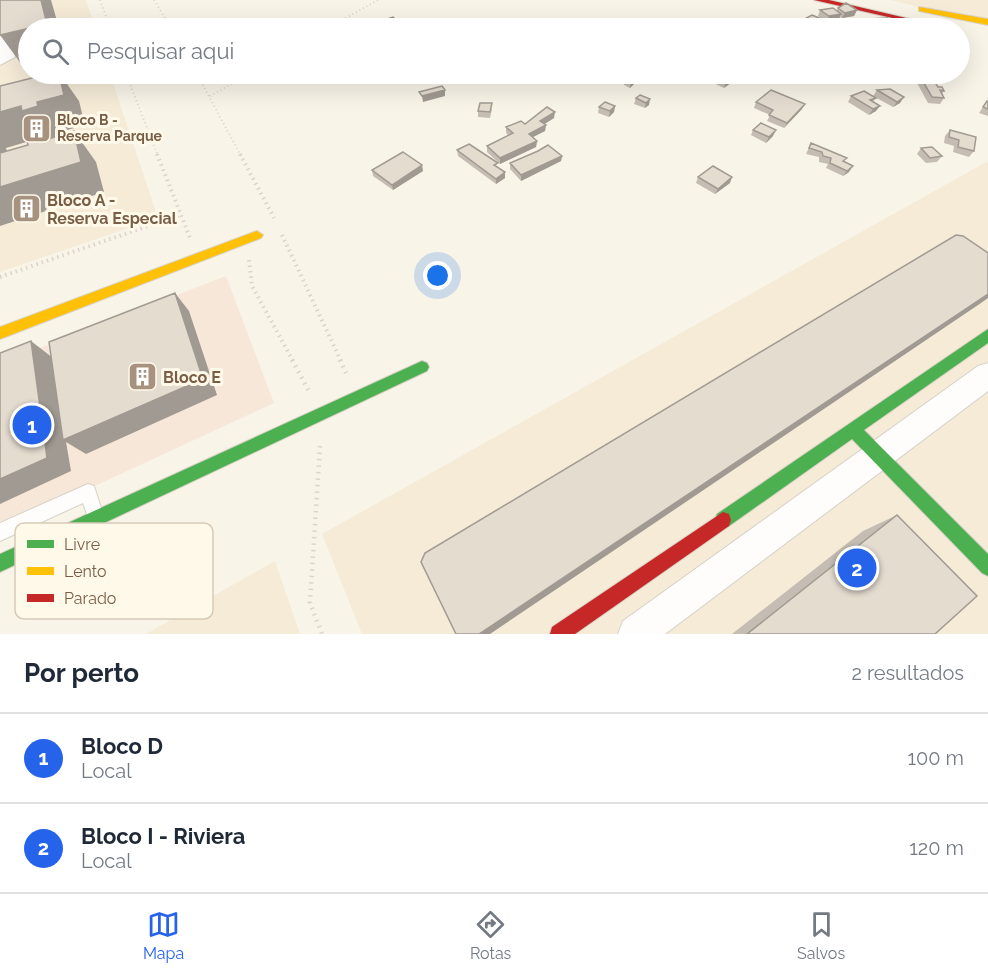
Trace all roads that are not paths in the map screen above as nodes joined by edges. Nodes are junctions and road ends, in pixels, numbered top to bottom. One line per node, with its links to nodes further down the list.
1 (818, 0): 3 (street)
2 (885, 0): 4 (street)
3 (900, 18)
4 (969, 18)
5 (970, 18): 7 (street)
6 (0, 19): 8 (street)
7 (988, 22)
8 (0, 60)
9 (44, 84): 10 (street)
10 (0, 95)
11 (257, 235): 12 (street)
12 (0, 333)
13 (988, 335): 16 (street)
14 (422, 367): 18 (street)
15 (988, 375): 17 (street)
16 (853, 430): 17 (street); 26 (street)
17 (880, 456): 25 (street); 27 (street)
18 (96, 519): 19 (lane); 20 (street)
19 (20, 523)
20 (87, 523)
21 (15, 525): 22 (lane)
22 (0, 532)
23 (15, 556): 24 (street)
24 (0, 563)
25 (988, 567)
26 (559, 634)
27 (636, 634)

